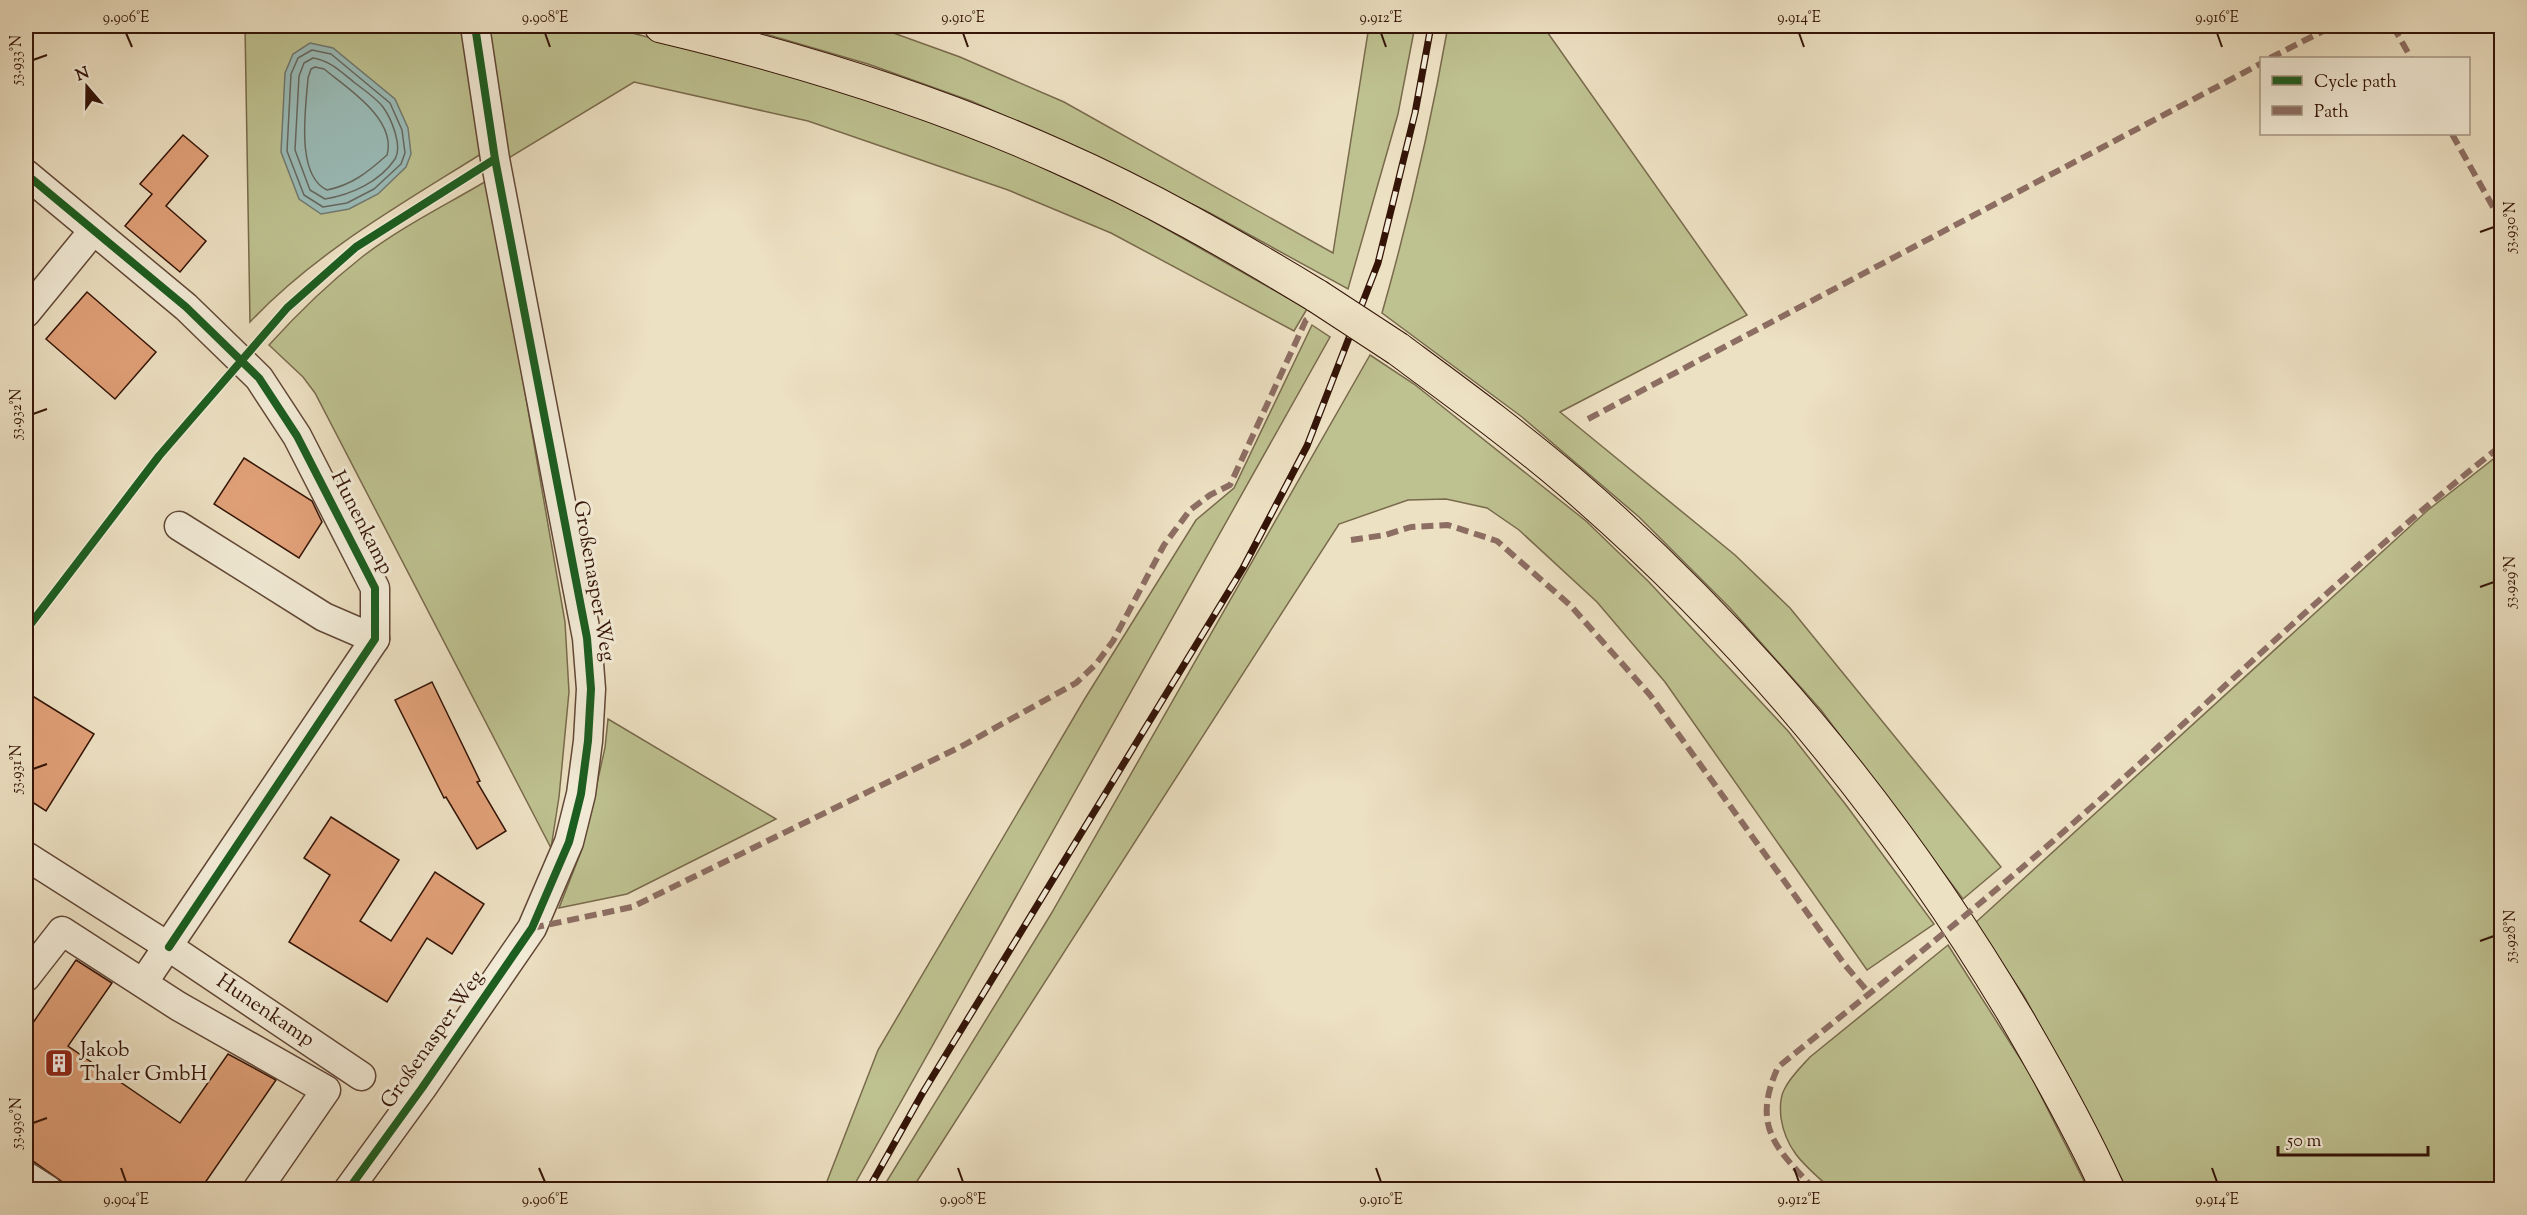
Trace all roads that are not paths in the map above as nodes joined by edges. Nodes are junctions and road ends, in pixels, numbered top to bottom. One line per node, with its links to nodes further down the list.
1 (475, 26): 16 (street, Großenasper Weg)
2 (661, 26): 17 (main road, bridge)
3 (26, 174): 4 (street, Hunenkamp)
4 (93, 231): 5 (street); 7 (street, Hunenkamp)
5 (26, 313)
6 (179, 526): 7 (street)
7 (375, 639): 9 (street)
8 (26, 856): 9 (street, Hunenkamp)
9 (169, 947): 11 (street); 12 (street, Hunenkamp)
10 (26, 977): 11 (street)
11 (143, 983): 15 (street)
12 (361, 1076)
13 (26, 1176): 14 (street)
14 (48, 1190)
15 (257, 1190)
16 (348, 1190)
17 (2108, 1190)

